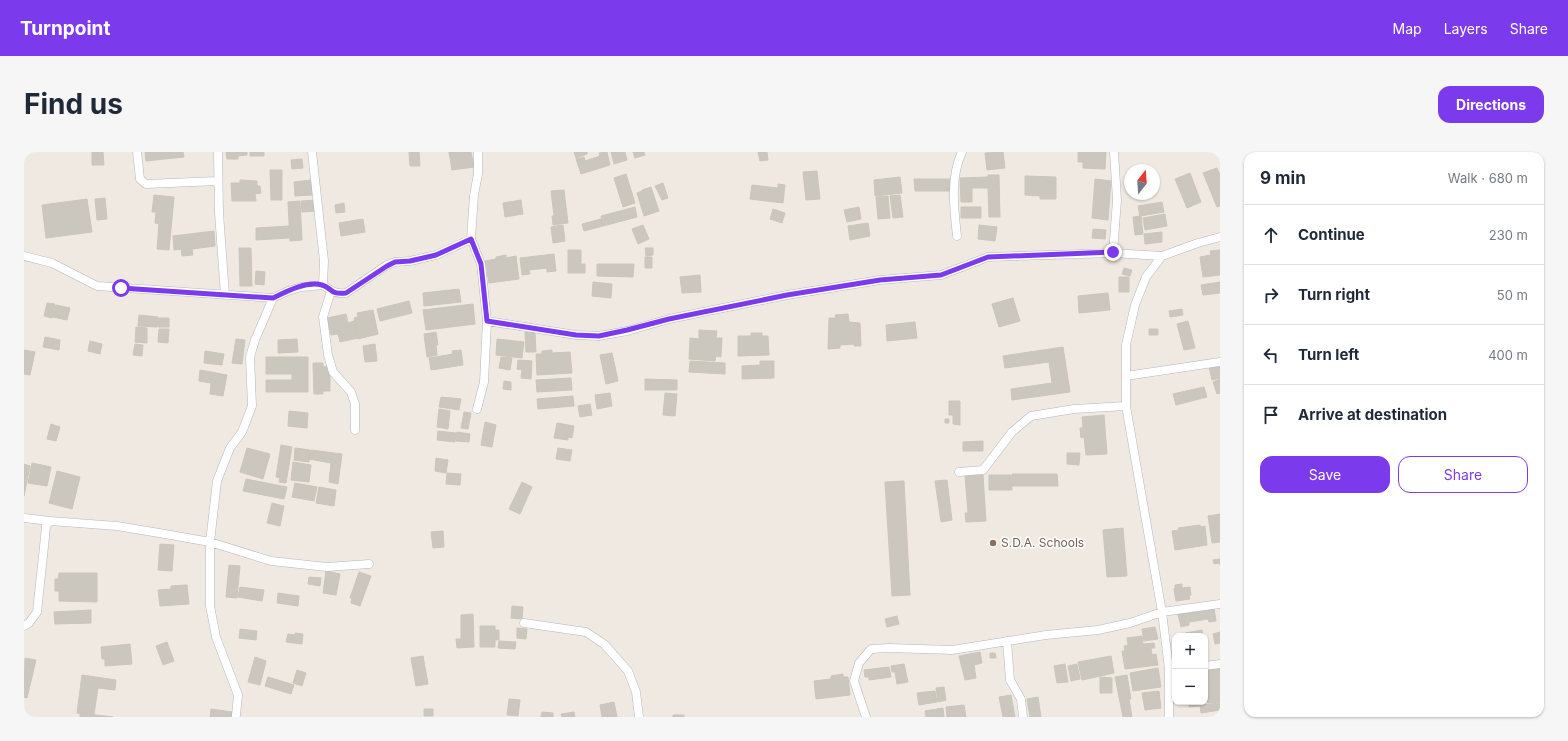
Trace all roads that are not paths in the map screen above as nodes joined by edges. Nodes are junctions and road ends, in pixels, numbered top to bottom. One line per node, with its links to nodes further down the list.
1 (137, 152): 7 (street)
2 (218, 152): 7 (street)
3 (312, 152): 14 (street)
4 (478, 152): 10 (street)
5 (962, 152): 8 (street)
6 (1114, 152): 11 (street)
7 (218, 181): 16 (street)
8 (957, 236)
9 (1220, 237): 13 (street)
10 (471, 239): 15 (street); 18 (street)
11 (1113, 252): 13 (street); 18 (street)
12 (24, 256): 16 (street)
13 (1162, 256): 20 (street)
14 (323, 285): 15 (street); 17 (street)
15 (331, 291): 23 (street)
16 (225, 295): 17 (street)
17 (273, 298): 27 (street)
18 (487, 321): 22 (street)
19 (1220, 362): 20 (street)
20 (1126, 376): 21 (street)
21 (1126, 406): 24 (street); 30 (street)
22 (477, 409)
23 (355, 430)
24 (960, 472)
25 (24, 518): 26 (street)
26 (50, 521): 27 (street); 32 (street)
27 (210, 542): 28 (street); 37 (street)
28 (369, 564)
29 (1220, 604): 30 (street)
30 (1162, 612): 33 (street); 36 (street)
31 (524, 623): 38 (street)
32 (24, 626)
33 (1007, 641): 39 (street); 40 (street)
34 (1220, 664): 35 (street)
35 (1208, 666)
36 (1172, 669): 41 (street)
37 (236, 715)
38 (639, 717)
39 (866, 717)
40 (1023, 717)
41 (1169, 717)

